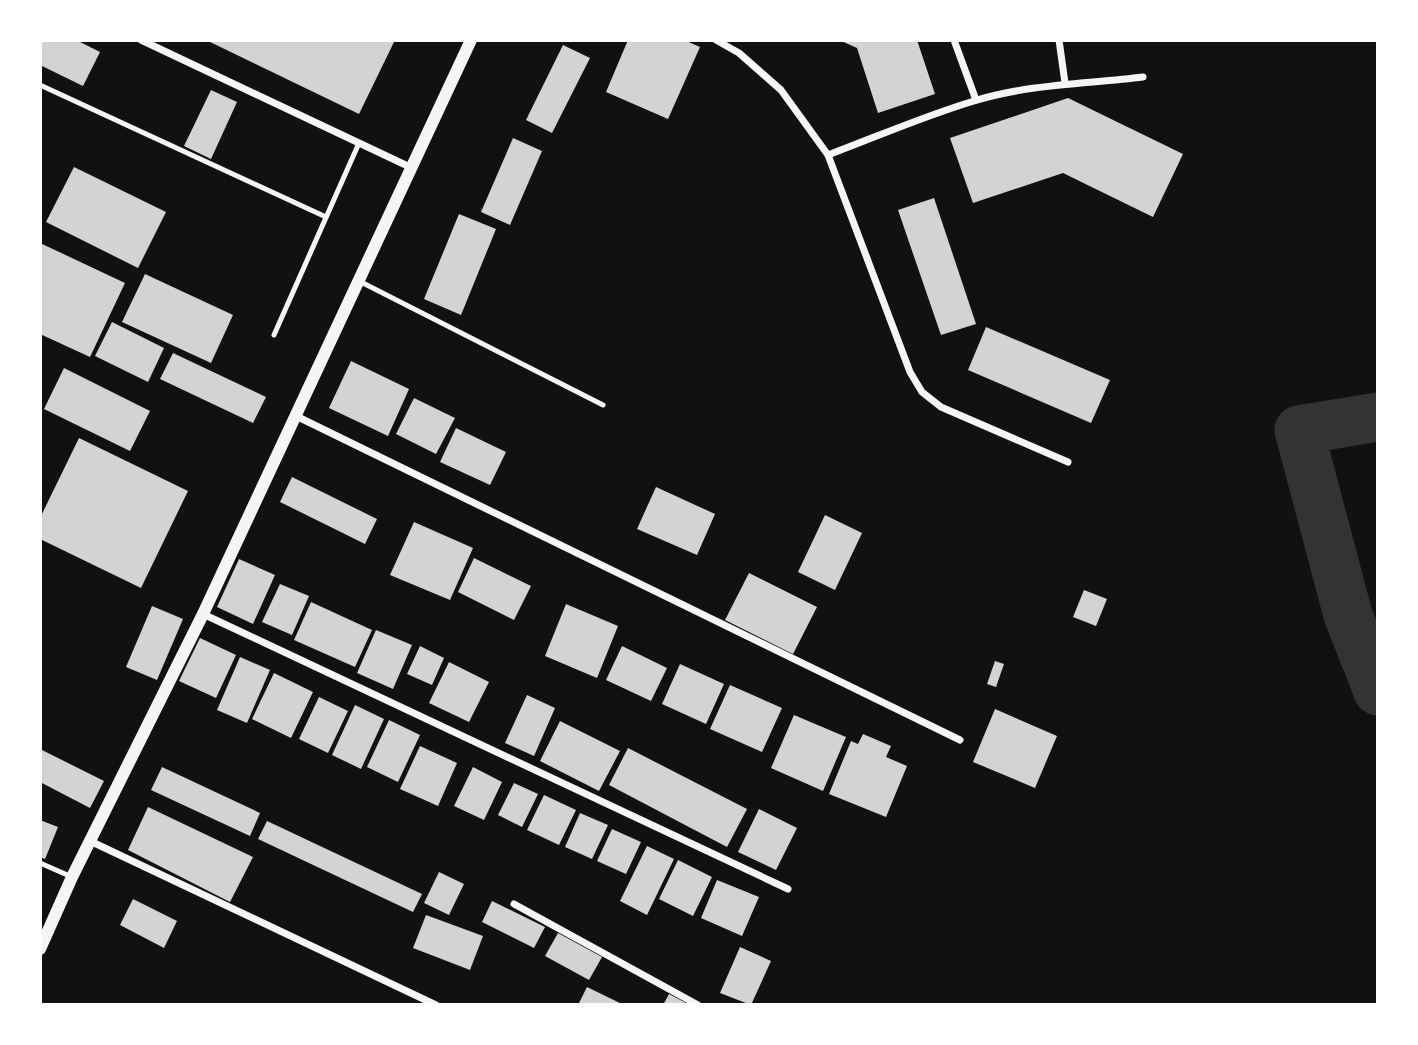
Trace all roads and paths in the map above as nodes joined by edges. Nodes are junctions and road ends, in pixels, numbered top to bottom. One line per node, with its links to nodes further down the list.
1 (141, 40): 10 (street)
2 (471, 40): 12 (street)
3 (716, 40): 11 (street)
4 (954, 40): 9 (street)
5 (1059, 40): 7 (street)
6 (1143, 77): 7 (street)
7 (1065, 83): 9 (street)
8 (40, 85): 13 (lane)
9 (975, 100): 11 (street)
10 (359, 143): 12 (street); 13 (lane)
11 (828, 155): 18 (street)
12 (412, 168): 14 (street)
13 (326, 217): 15 (lane)
14 (359, 281): 16 (lane); 17 (street)
15 (274, 335)
16 (603, 405)
17 (296, 416): 19 (street); 20 (street)
18 (1068, 462)
19 (204, 614): 21 (street); 24 (street)
20 (961, 740)
21 (90, 841): 23 (street); 27 (street)
22 (40, 863): 23 (lane)
23 (72, 877): 26 (street)
24 (788, 890)
25 (514, 904): 28 (street)
26 (40, 949)
27 (436, 1005)
28 (698, 1005)

